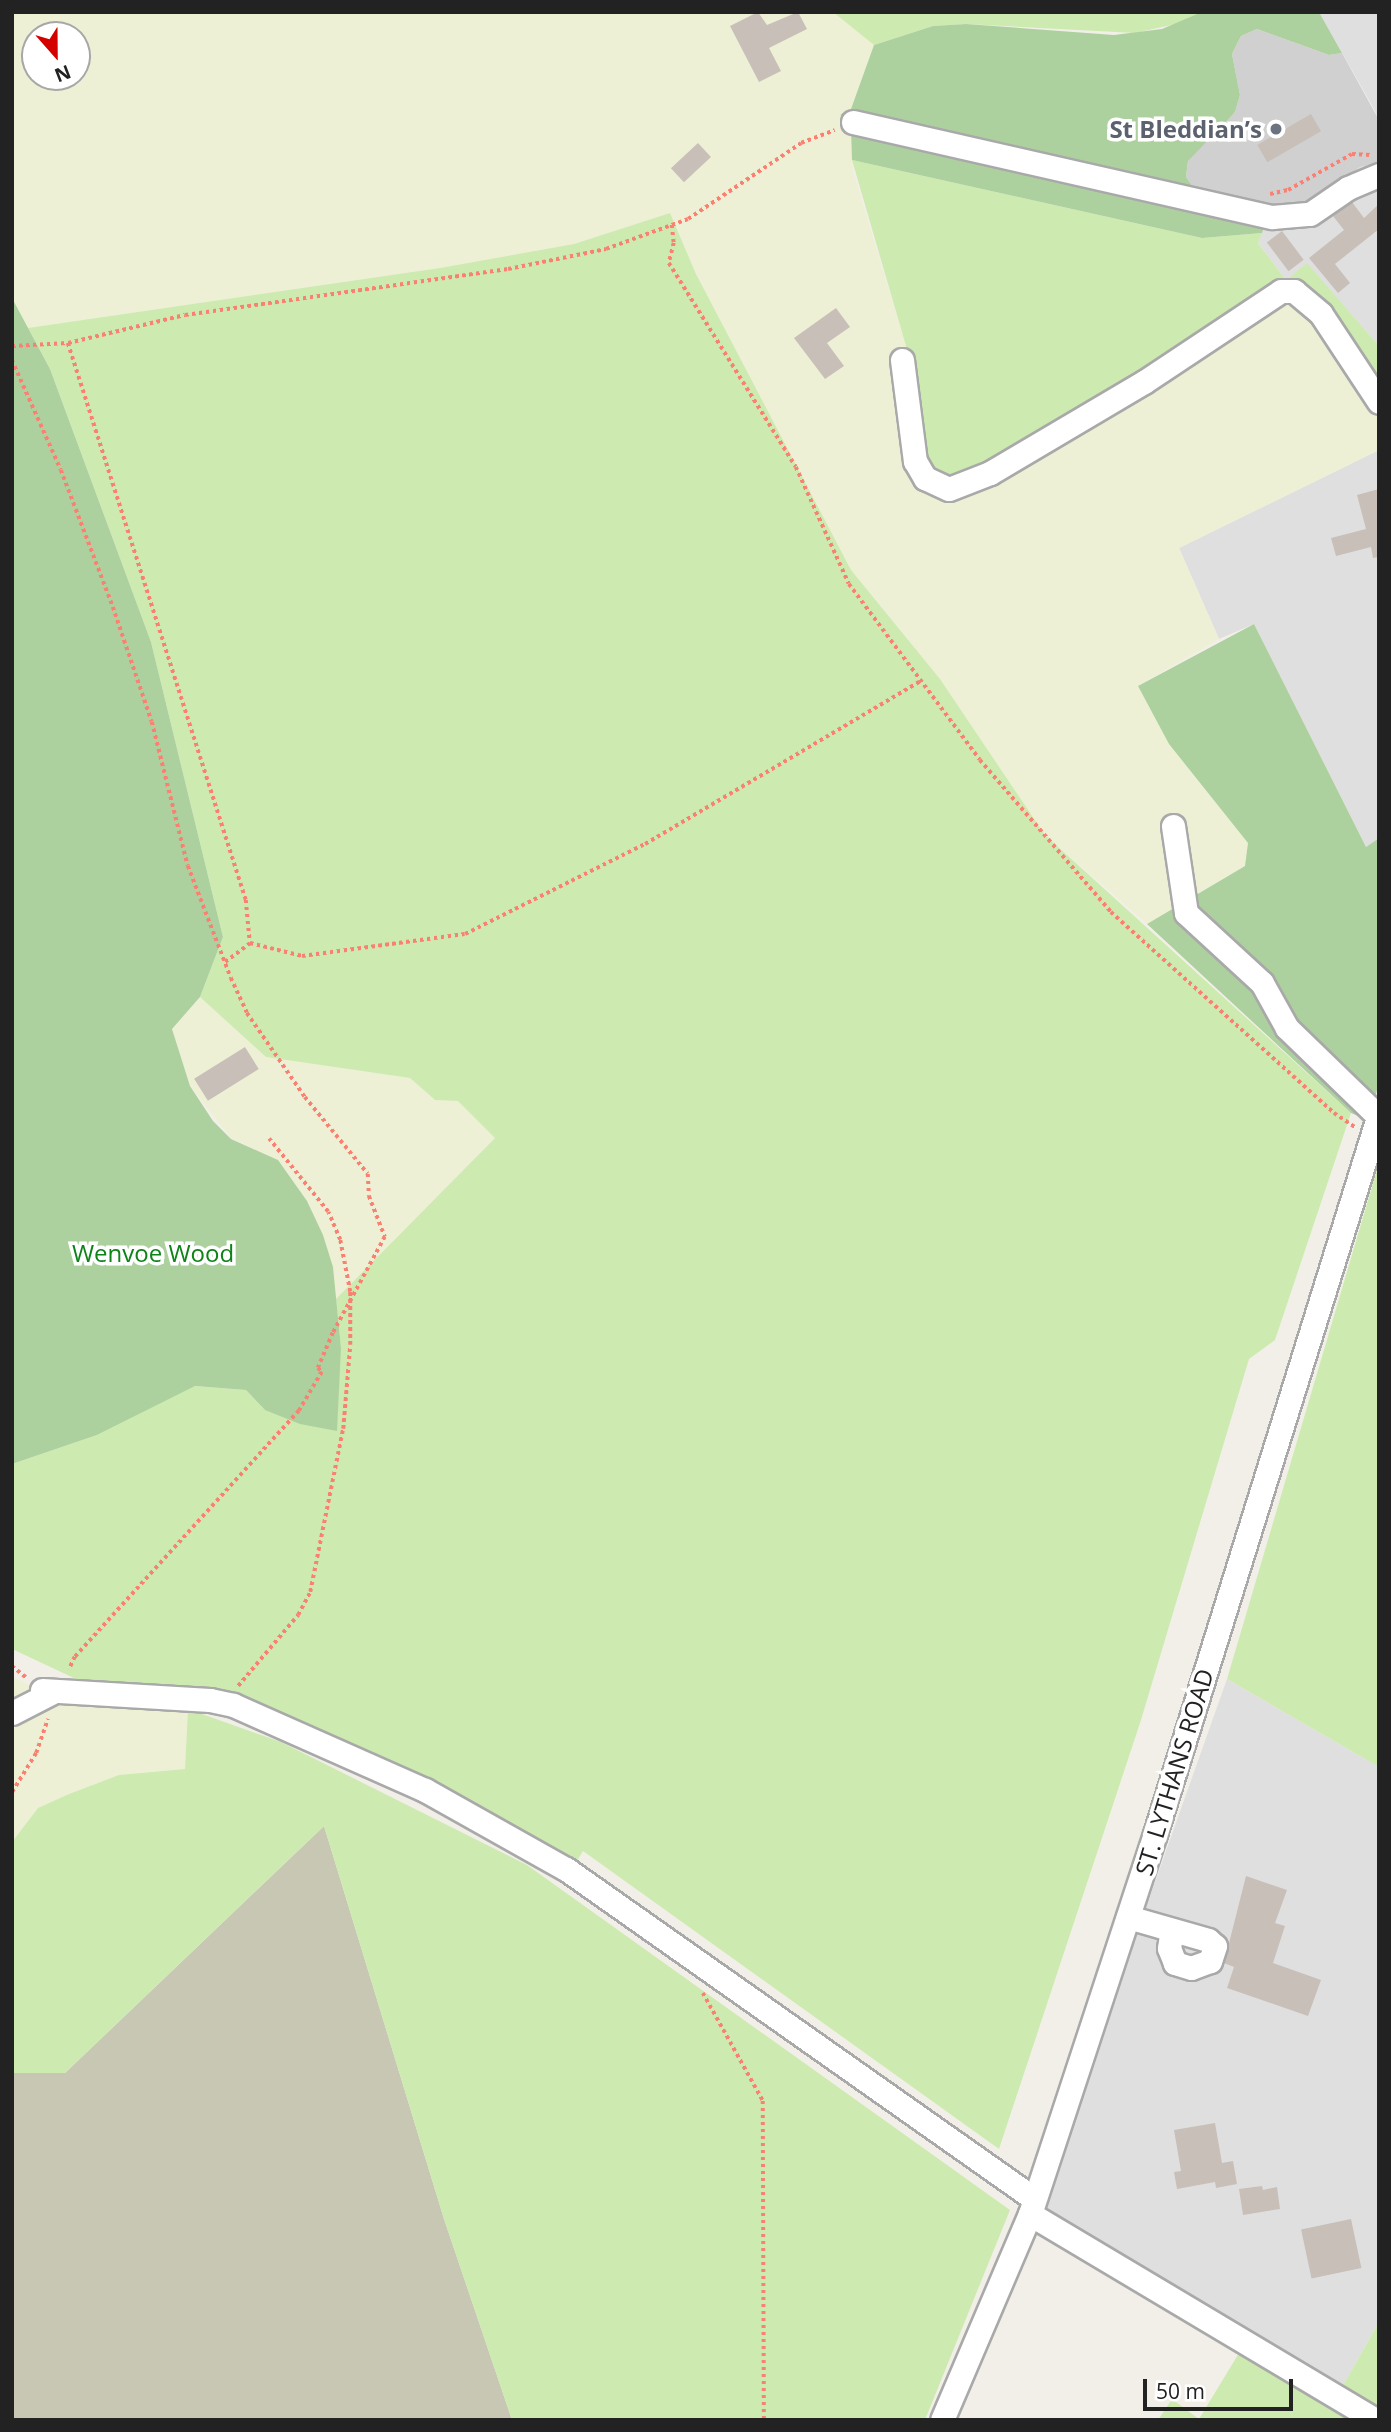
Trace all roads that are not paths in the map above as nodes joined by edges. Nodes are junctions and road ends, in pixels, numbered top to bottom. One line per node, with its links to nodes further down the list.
1 (853, 122): 2 (street)
2 (1379, 175)
3 (902, 360): 4 (street)
4 (1379, 402)
5 (1173, 826): 6 (street)
6 (1377, 1122): 8 (street, ST. LYTHANS ROAD)
7 (12, 1713): 10 (street)
8 (1128, 1917): 9 (street); 10 (street, ST. LYTHANS ROAD)
9 (1172, 1930)
10 (1032, 2206): 11 (street, ST. LYTHANS ROAD); 12 (street)
11 (942, 2420)
12 (1377, 2420)

